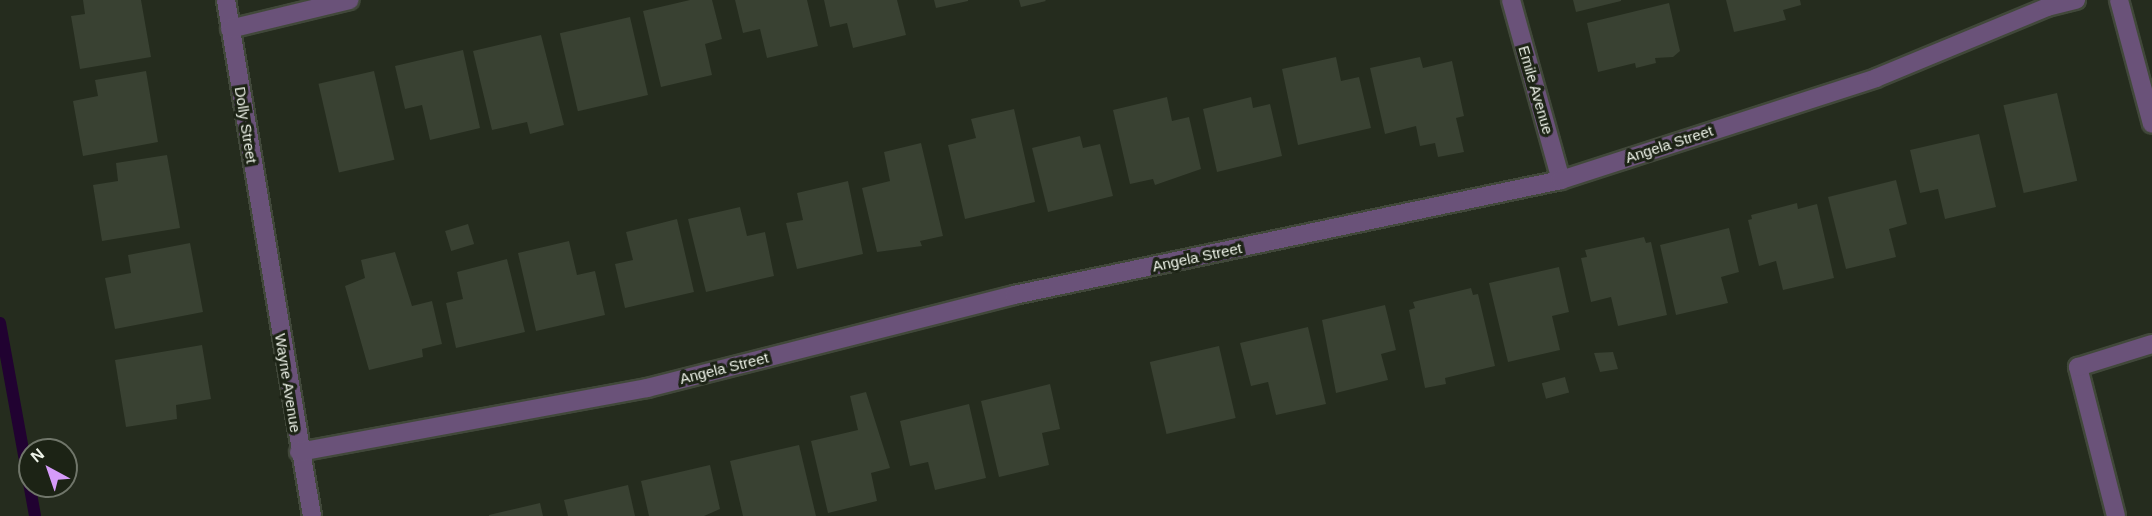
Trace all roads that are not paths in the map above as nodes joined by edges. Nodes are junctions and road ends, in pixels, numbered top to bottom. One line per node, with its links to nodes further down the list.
1 (226, 0): 6 (street, Dolly Street)
2 (350, 0): 6 (street)
3 (1511, 0): 8 (street, Emile Avenue)
4 (2076, 0): 8 (street, Angela Street)
5 (2119, 0): 7 (street)
6 (230, 29): 9 (street, Dolly Street)
7 (2152, 124)
8 (1561, 180): 11 (street, Angela Street)
9 (267, 249): 11 (street, Wayne Avenue)
10 (2152, 344): 13 (street)
11 (300, 452): 12 (street, Wayne Avenue)
12 (312, 516)
13 (2116, 516)

